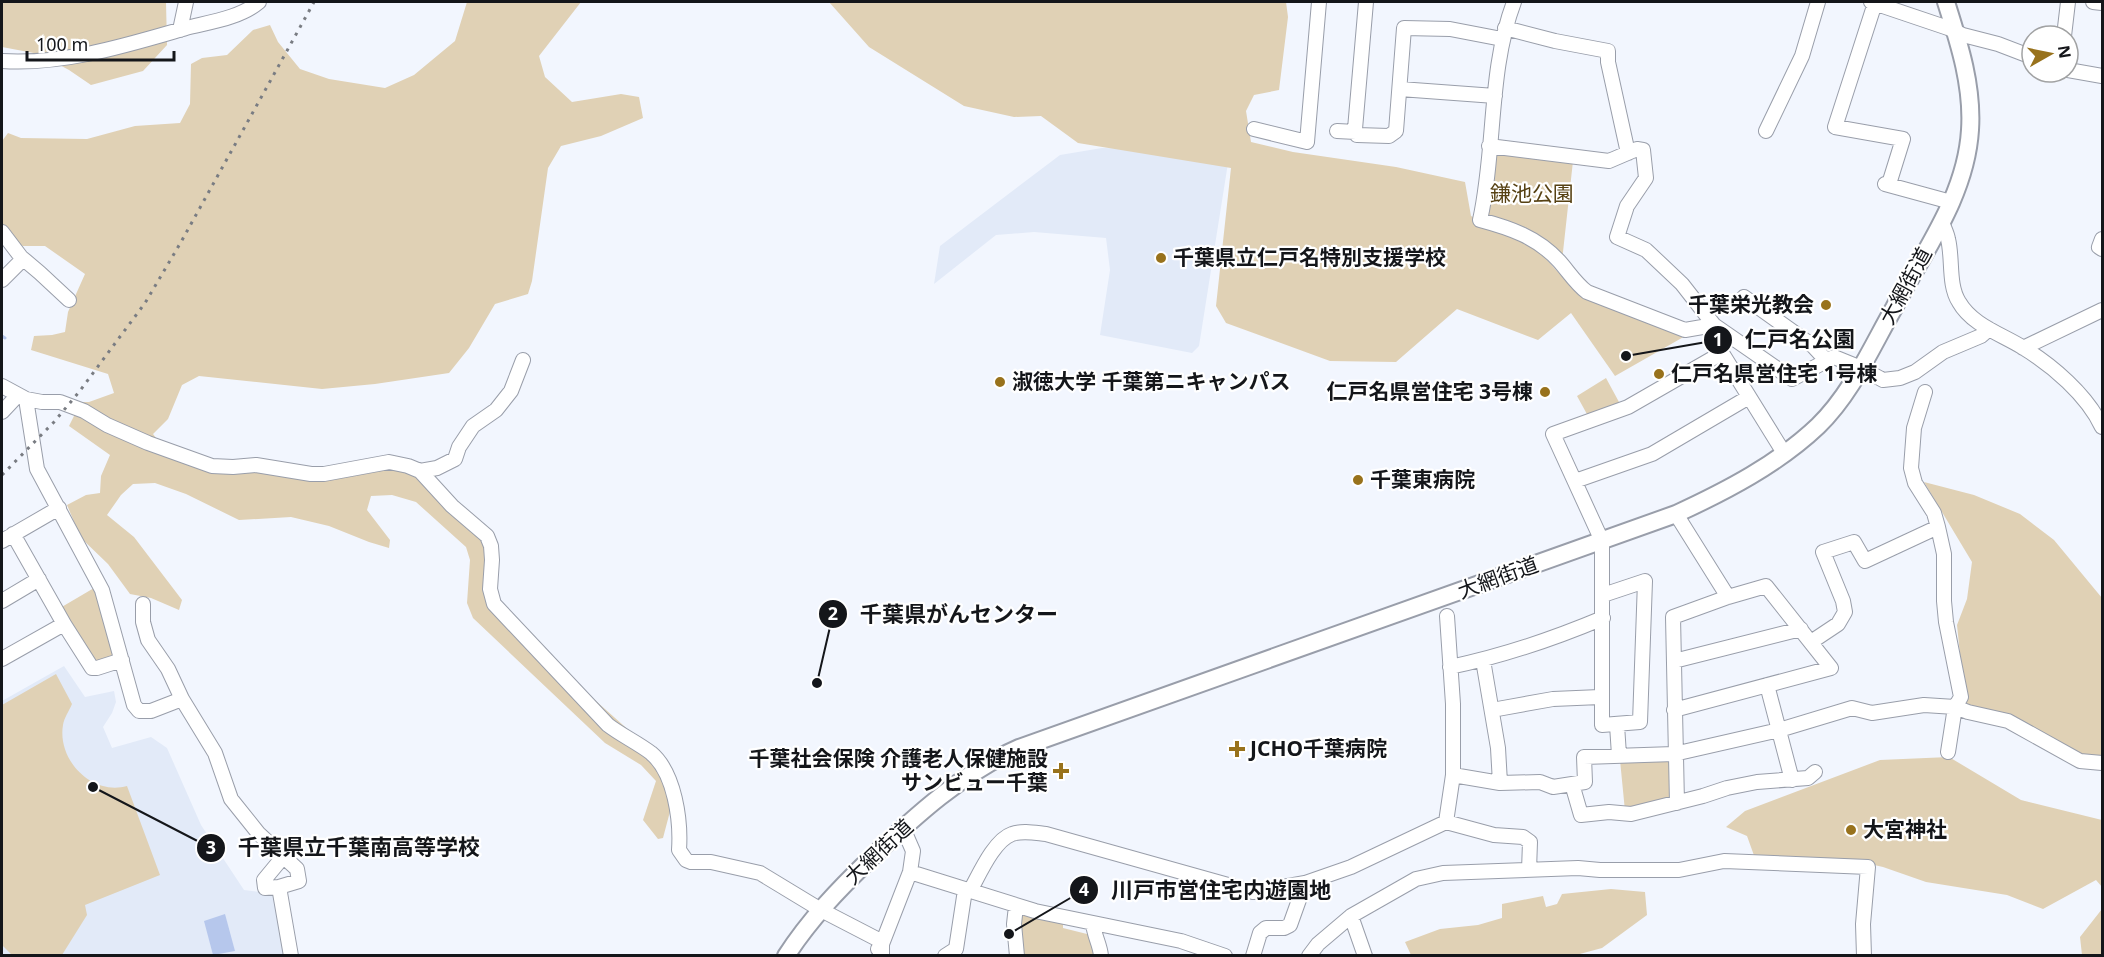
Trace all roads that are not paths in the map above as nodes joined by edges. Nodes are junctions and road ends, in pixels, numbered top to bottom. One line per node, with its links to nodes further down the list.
1 (186, 2): 13 (street)
2 (259, 2): 13 (street)
3 (1319, 2): 22 (street)
4 (1366, 2): 25 (street)
5 (1514, 2): 15 (street)
6 (1818, 2): 24 (street)
7 (1873, 2): 14 (street); 28 (street)
8 (1947, 2): 14 (main road, 大網街道)
9 (2068, 2): 12 (street)
10 (2093, 2): 11 (street)
11 (2103, 3)
12 (2065, 24)
13 (180, 30): 17 (street)
14 (1956, 32): 16 (street); 28 (main road, 大網街道)
15 (1503, 33): 20 (street); 21 (street); 27 (street)
16 (2020, 52)
17 (2, 60)
18 (2080, 72): 19 (street)
19 (2103, 76)
20 (1400, 89): 21 (street); 25 (street)
21 (1495, 96): 26 (street)
22 (1254, 129)
23 (1337, 131): 25 (street)
24 (1766, 131)
25 (1356, 132)
26 (1489, 146): 27 (street); 38 (street)
27 (1628, 153): 38 (street)
28 (1951, 202): 29 (main road, 大網街道)
29 (1942, 222): 39 (street); 44 (main road, 大網街道)
30 (2, 232): 33 (street)
31 (2103, 239): 32 (street)
32 (2103, 249)
33 (23, 259): 34 (street); 36 (street)
34 (2, 280)
35 (1744, 297): 43 (street)
36 (69, 300)
37 (2103, 310): 40 (street)
38 (1712, 326): 41 (street); 43 (street)
39 (1989, 329): 40 (street); 44 (street)
40 (2023, 348): 50 (street)
41 (1722, 353): 47 (street); 53 (street)
42 (523, 360): 52 (street)
43 (1826, 360): 44 (street)
44 (1861, 368): 51 (main road, 大網街道)
45 (2, 386): 48 (street)
46 (1925, 392): 56 (street)
47 (1749, 396): 51 (street); 53 (street)
48 (22, 397): 49 (street); 52 (street); 54 (street)
49 (2, 412)
50 (2103, 427)
51 (1784, 453): 55 (main road, 大網街道)
52 (420, 471): 101 (street)
53 (1575, 481): 58 (street)
54 (59, 508): 57 (street); 70 (street)
55 (1676, 514): 58 (main road, 大網街道); 61 (street)
56 (1938, 527): 68 (street); 77 (street)
57 (7, 537): 59 (street)
58 (1602, 541): 60 (street); 93 (main road, 大網街道)
59 (39, 579): 62 (street); 66 (street)
60 (1603, 595): 65 (street); 80 (street)
61 (1728, 597): 67 (street); 72 (street)
62 (2, 601)
63 (143, 604): 76 (street)
64 (1447, 616): 73 (street)
65 (1603, 618): 71 (street); 75 (street)
66 (64, 624): 69 (street); 70 (street)
67 (1801, 629): 68 (street); 72 (street)
68 (1811, 642): 74 (street)
69 (2, 659)
70 (122, 660): 76 (street)
71 (1483, 660): 73 (street); 78 (street)
72 (1674, 661): 79 (street)
73 (1450, 667): 87 (street)
74 (1767, 685): 79 (street); 81 (street)
75 (1600, 697): 78 (street); 80 (street)
76 (182, 699): 94 (street)
77 (1955, 707): 81 (street); 82 (street); 85 (street)
78 (1492, 710): 89 (street)
79 (1674, 710): 83 (street)
80 (1617, 725): 84 (street)
81 (1779, 730): 83 (street); 88 (street)
82 (1947, 752)
83 (1674, 753): 84 (street); 91 (street)
84 (1619, 755): 90 (street)
85 (2103, 763)
86 (1815, 772): 88 (street)
87 (1453, 775): 89 (street); 92 (street)
88 (1792, 780): 91 (street)
89 (1500, 783): 90 (street)
90 (1572, 784): 91 (street)
91 (1677, 803)
92 (1446, 822): 95 (street); 97 (street)
93 (903, 828): 96 (street); 101 (main road, 大網街道)
94 (283, 857): 98 (street); 98 (street)
95 (1529, 870): 102 (street); 115 (street)
96 (910, 872): 99 (street); 105 (street)
97 (1305, 883): 99 (street); 112 (street)
98 (279, 887): 106 (street)
99 (968, 891): 100 (street); 108 (street)
100 (1016, 906): 103 (street); 109 (street)
101 (821, 910): 105 (street); 107 (main road, 大網街道)
102 (1351, 916): 104 (street); 114 (street)
103 (1094, 923): 110 (street); 111 (street)
104 (1321, 950): 113 (street)
105 (880, 952)
106 (291, 956)
107 (786, 956)
108 (945, 956)
109 (1017, 956)
110 (1101, 956)
111 (1225, 956)
112 (1253, 956)
113 (1309, 956)
114 (1365, 956)
115 (1863, 956)

